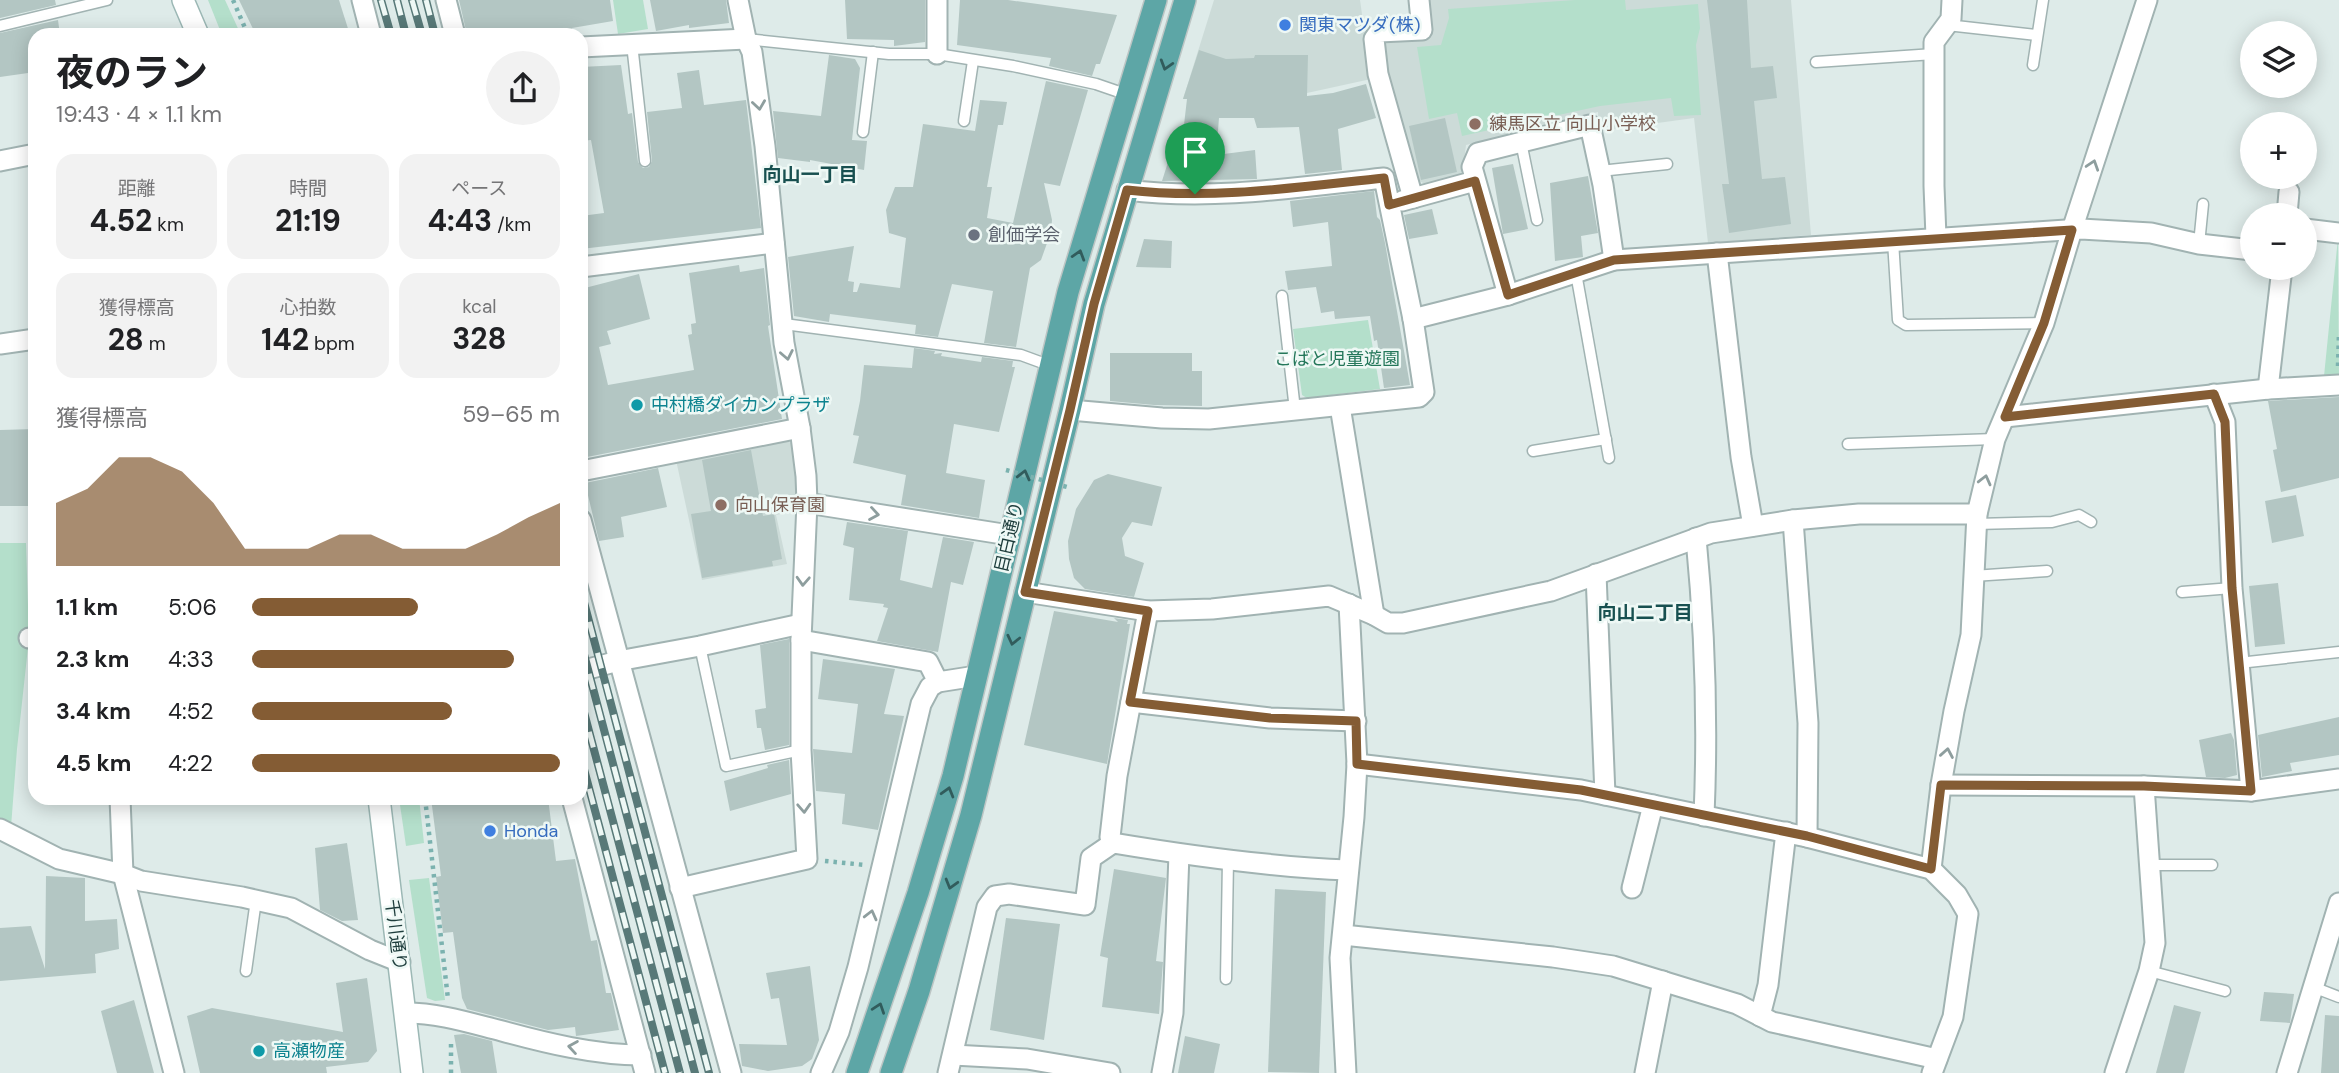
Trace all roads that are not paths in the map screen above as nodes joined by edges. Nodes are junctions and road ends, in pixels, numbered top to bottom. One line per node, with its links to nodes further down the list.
1 (107, 0): 14 (lane)
2 (183, 0): 15 (main road)
3 (362, 0): 16 (street)
4 (446, 0): 17 (street)
5 (738, 0): 19 (street)
6 (937, 0): 23 (street)
7 (1156, 0): 28 (main road, 目白通り)
8 (1185, 0): 38 (main road, 目白通り, one-way to 38)
9 (1419, 0): 40 (street)
10 (1952, 0): 13 (street)
11 (2043, 0): 18 (lane)
12 (2147, 0): 45 (street, one-way to 12)
13 (1946, 25): 18 (lane); 24 (street)
14 (0, 26)
15 (195, 28)
16 (369, 28)
17 (453, 28)
18 (2036, 35): 27 (lane)
19 (746, 39): 20 (street); 22 (lane); 50 (street, one-way to 50)
20 (632, 43): 21 (street); 34 (lane)
21 (588, 46)
22 (873, 52): 23 (lane); 30 (lane)
23 (937, 54): 25 (lane)
24 (1934, 54): 26 (lane); 48 (street)
25 (972, 61): 28 (lane); 29 (lane)
26 (1816, 62)
27 (2033, 65)
28 (1128, 95): 65 (main road, 目白通り, one-way to 28)
29 (964, 121)
30 (863, 132)
31 (1521, 142): 36 (street); 37 (street); 44 (lane)
32 (28, 155): 33 (street)
33 (0, 161)
34 (645, 161)
35 (1667, 164): 36 (lane)
36 (1600, 171): 54 (street)
37 (1475, 181): 40 (street); 58 (street)
38 (1127, 190): 43 (street); 70 (main road, 目白通り)
39 (2289, 192): 41 (street)
40 (1413, 198): 43 (street)
41 (2288, 203)
42 (2203, 204): 51 (lane)
43 (1389, 205): 60 (street)
44 (1537, 220)
45 (2072, 230): 48 (street); 51 (street); 61 (street)
46 (2317, 230): 47 (street)
47 (2339, 233)
48 (1936, 237): 49 (street)
49 (1893, 240): 53 (street); 61 (lane)
50 (774, 243): 55 (street); 62 (street)
51 (2199, 244): 52 (street)
52 (2240, 249)
53 (1717, 253): 54 (street); 84 (street)
54 (1614, 260): 56 (street)
55 (588, 266)
56 (1576, 273): 58 (street); 74 (lane)
57 (2280, 280): 67 (street)
58 (1508, 295): 60 (street)
59 (1282, 296): 71 (lane)
60 (1413, 319): 69 (street)
61 (2044, 323): 72 (street)
62 (784, 324): 65 (lane); 73 (street, one-way to 73)
63 (28, 340): 64 (street)
64 (0, 344)
65 (1051, 366): 85 (main road, 目白通り)
66 (2338, 385): 67 (street)
67 (2267, 388): 68 (street)
68 (2214, 394): 72 (street); 91 (street)
69 (1340, 406): 71 (street); 96 (street)
70 (1070, 410): 71 (street); 92 (main road, 目白通り)
71 (1295, 410)
72 (2005, 417): 75 (street)
73 (800, 428): 79 (street); 80 (street)
74 (1606, 439): 77 (lane); 78 (lane)
75 (1995, 439): 76 (lane); 81 (street, one-way to 75)
76 (1848, 444)
77 (1533, 451)
78 (1609, 458)
79 (588, 470)
80 (807, 503): 85 (street, one-way to 85); 97 (street, one-way to 97)
81 (1976, 519): 82 (street); 83 (lane); 90 (street)
82 (1794, 520): 84 (street); 121 (street)
83 (2091, 522)
84 (1753, 526): 86 (street)
85 (1009, 535): 103 (main road, 目白通り)
86 (1696, 538): 89 (street); 118 (street)
87 (588, 547): 100 (street)
88 (2047, 571): 90 (lane)
89 (1596, 575): 96 (street); 113 (street)
90 (1973, 576): 110 (street, one-way to 90)
91 (2232, 588): 93 (lane); 101 (street)
92 (1025, 592): 95 (street); 153 (main road, 目白通り, one-way to 153)
93 (2182, 592)
94 (1349, 604): 95 (street); 96 (street); 106 (street)
95 (1148, 611): 105 (street)
96 (1374, 615)
97 (801, 632): 98 (street); 104 (street); 107 (street)
98 (700, 646): 100 (street); 107 (lane)
99 (2339, 652): 101 (lane)
100 (618, 661): 102 (street); 130 (street)
101 (2239, 663): 112 (street)
102 (588, 669)
103 (976, 676): 104 (street); 152 (main road, 目白通り, one-way to 103)
104 (938, 682): 151 (street, one-way to 104)
105 (1130, 702): 106 (street); 122 (street)
106 (1356, 721): 108 (street)
107 (801, 750): 130 (street, one-way to 130)
108 (1357, 764): 113 (street); 128 (street)
109 (2339, 779): 112 (street)
110 (1941, 785): 111 (street); 127 (street)
111 (2144, 786): 112 (street); 126 (street)
112 (2251, 791)
113 (1605, 795): 117 (street)
114 (120, 805): 129 (street)
115 (380, 805): 135 (main road, 千川通り)
116 (574, 805): 145 (street)
117 (1653, 805): 118 (street); 131 (street)
118 (1704, 816): 120 (street)
119 (0, 830): 129 (street)
120 (1786, 832): 121 (street); 144 (street)
121 (1807, 836): 127 (street)
122 (1112, 843): 123 (street); 146 (street)
123 (1180, 855): 124 (street); 155 (street)
124 (1228, 860): 128 (street); 138 (lane)
125 (2212, 864): 126 (lane)
126 (2148, 865): 137 (street)
127 (1931, 869): 147 (street)
128 (1349, 870): 134 (street)
129 (122, 874): 132 (street); 148 (street)
130 (680, 888): 150 (street)
131 (1632, 888)
132 (256, 901): 135 (street); 136 (lane)
133 (2339, 903): 140 (street)
134 (1343, 935): 139 (street); 156 (street)
135 (400, 962): 143 (main road, 千川通り)
136 (246, 971)
137 (2149, 971): 141 (lane); 158 (street)
138 (1226, 979)
139 (1663, 981): 144 (street); 157 (street)
140 (2313, 987): 142 (lane); 159 (street)
141 (2225, 991)
142 (2339, 996)
143 (406, 1013): 145 (street, one-way to 143); 149 (main road, 千川通り)
144 (1760, 1016): 147 (street)
145 (643, 1064)
146 (950, 1064): 154 (street)
147 (1935, 1066)
148 (174, 1073)
149 (412, 1073)
150 (731, 1073)
151 (821, 1073)
152 (857, 1073)
153 (891, 1073)
154 (1110, 1073)
155 (1162, 1073)
156 (1346, 1073)
157 (1645, 1073)
158 (2115, 1073)
159 (2287, 1073)

